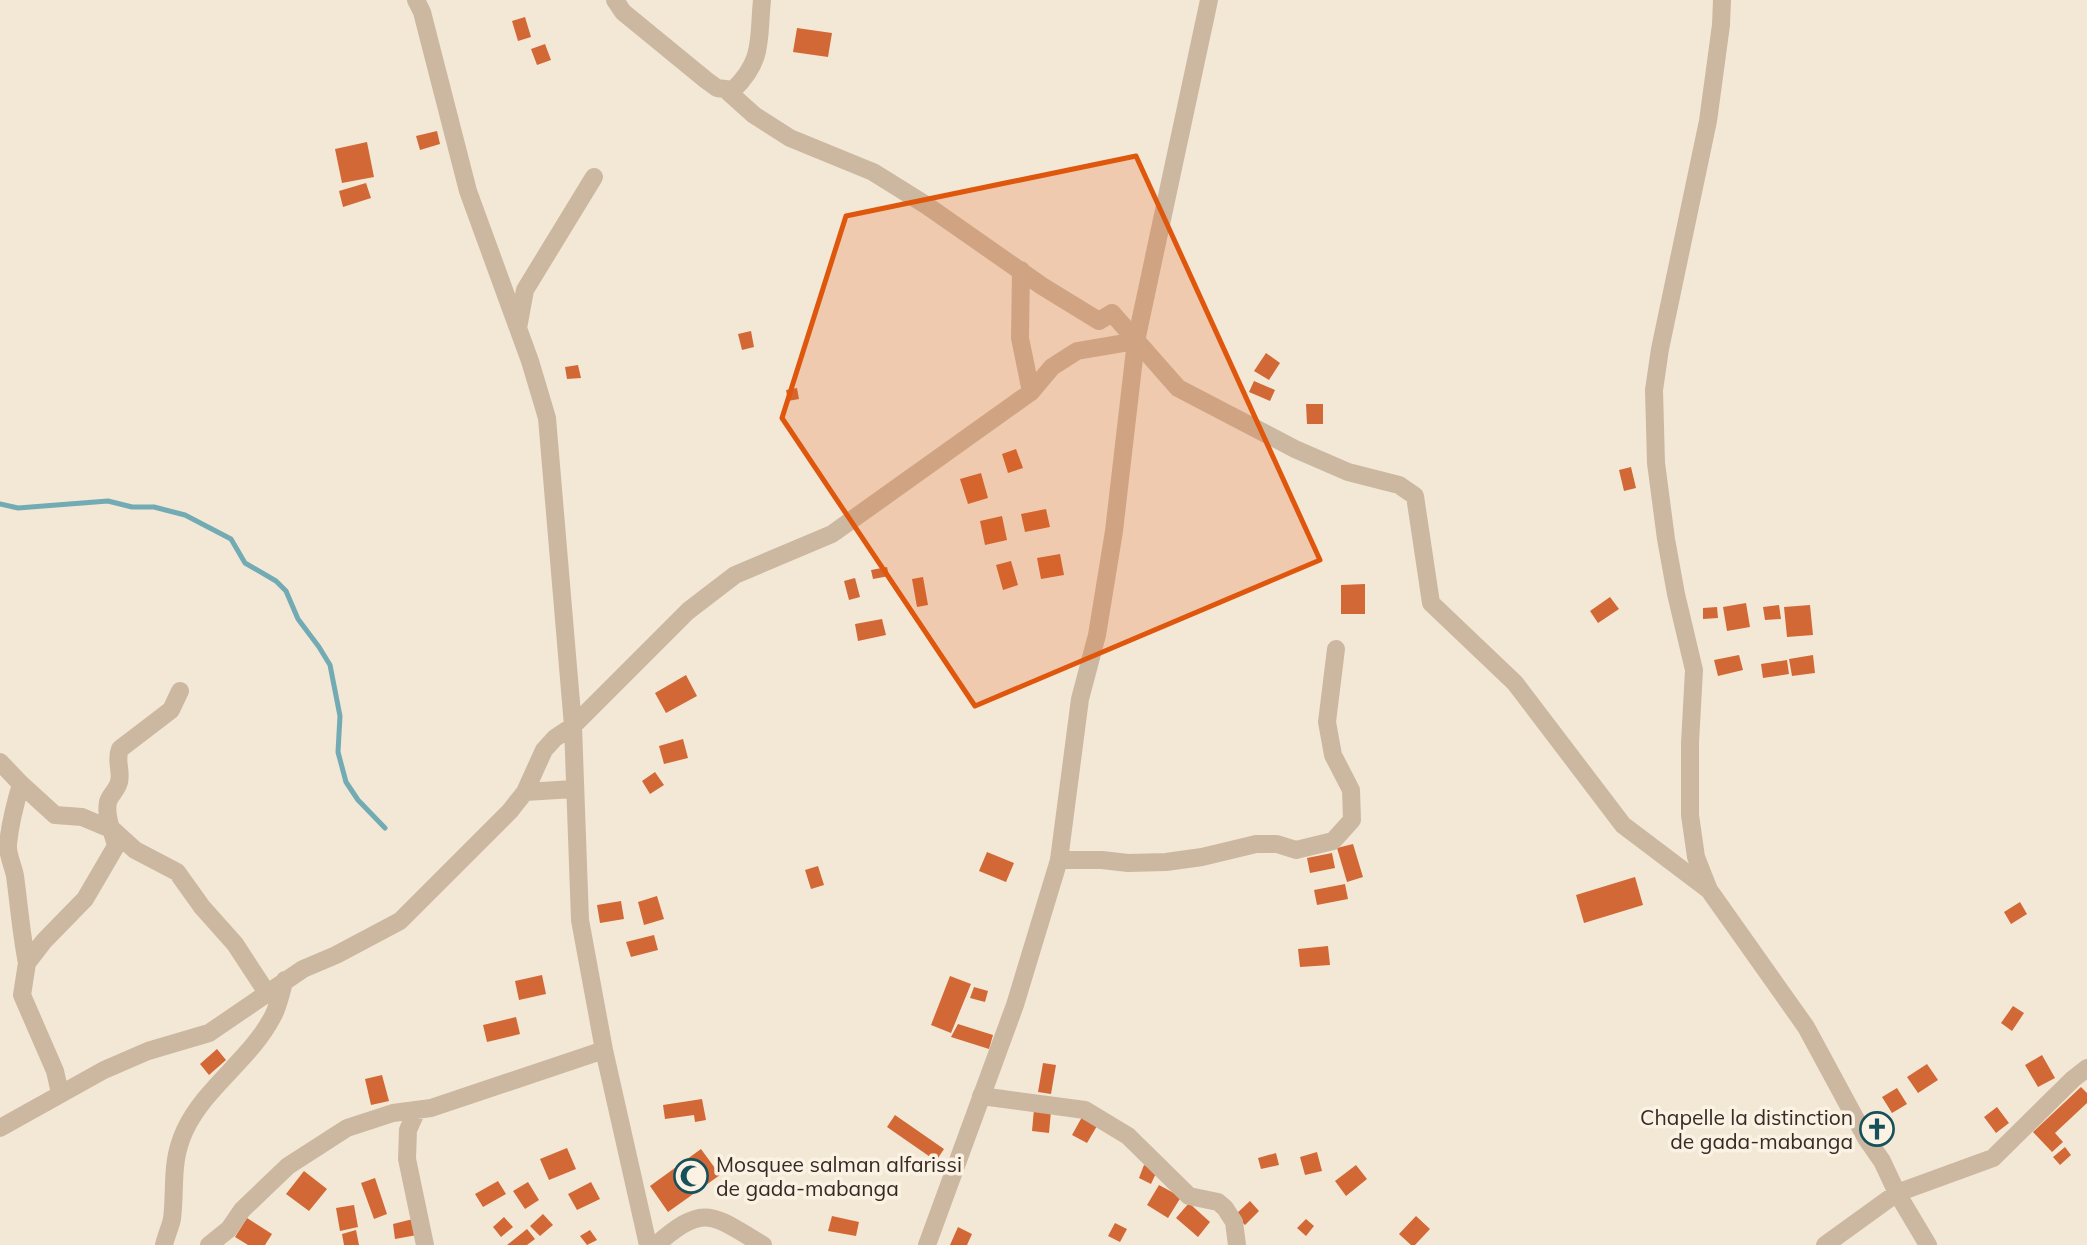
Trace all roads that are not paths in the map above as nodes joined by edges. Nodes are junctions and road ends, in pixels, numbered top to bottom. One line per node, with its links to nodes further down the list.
1 (615, 0): 6 (street)
2 (762, 0): 6 (street)
3 (1209, 0): 10 (street)
4 (1722, 0): 21 (street)
5 (421, 4): 9 (street)
6 (725, 89): 8 (street)
7 (594, 177): 9 (street)
8 (1021, 270): 10 (street); 11 (street)
9 (518, 328): 14 (street)
10 (1136, 341): 11 (street); 20 (street); 21 (street)
11 (1031, 392): 14 (street)
12 (1336, 649): 20 (street)
13 (180, 691): 19 (street)
14 (573, 726): 17 (street); 18 (street)
15 (0, 762): 16 (street)
16 (21, 784): 19 (street); 22 (street)
17 (574, 789): 18 (street); 25 (street)
18 (525, 792): 23 (street)
19 (113, 831): 22 (street); 24 (street)
20 (1059, 860): 28 (street)
21 (1709, 890): 31 (street)
22 (27, 963): 27 (street)
23 (285, 980): 24 (street); 32 (street)
24 (267, 993): 27 (street)
25 (604, 1050): 29 (street); 35 (street)
26 (2087, 1068): 31 (street)
27 (60, 1093): 30 (street)
28 (981, 1096): 38 (street); 39 (street)
29 (417, 1110): 33 (street); 34 (street)
30 (0, 1128)
31 (1897, 1193): 40 (street); 41 (street)
32 (164, 1245)
33 (209, 1245)
34 (425, 1245)
35 (648, 1245)
36 (656, 1245): 37 (street)
37 (763, 1245)
38 (927, 1245)
39 (1237, 1245)
40 (1825, 1245)
41 (1928, 1245)

